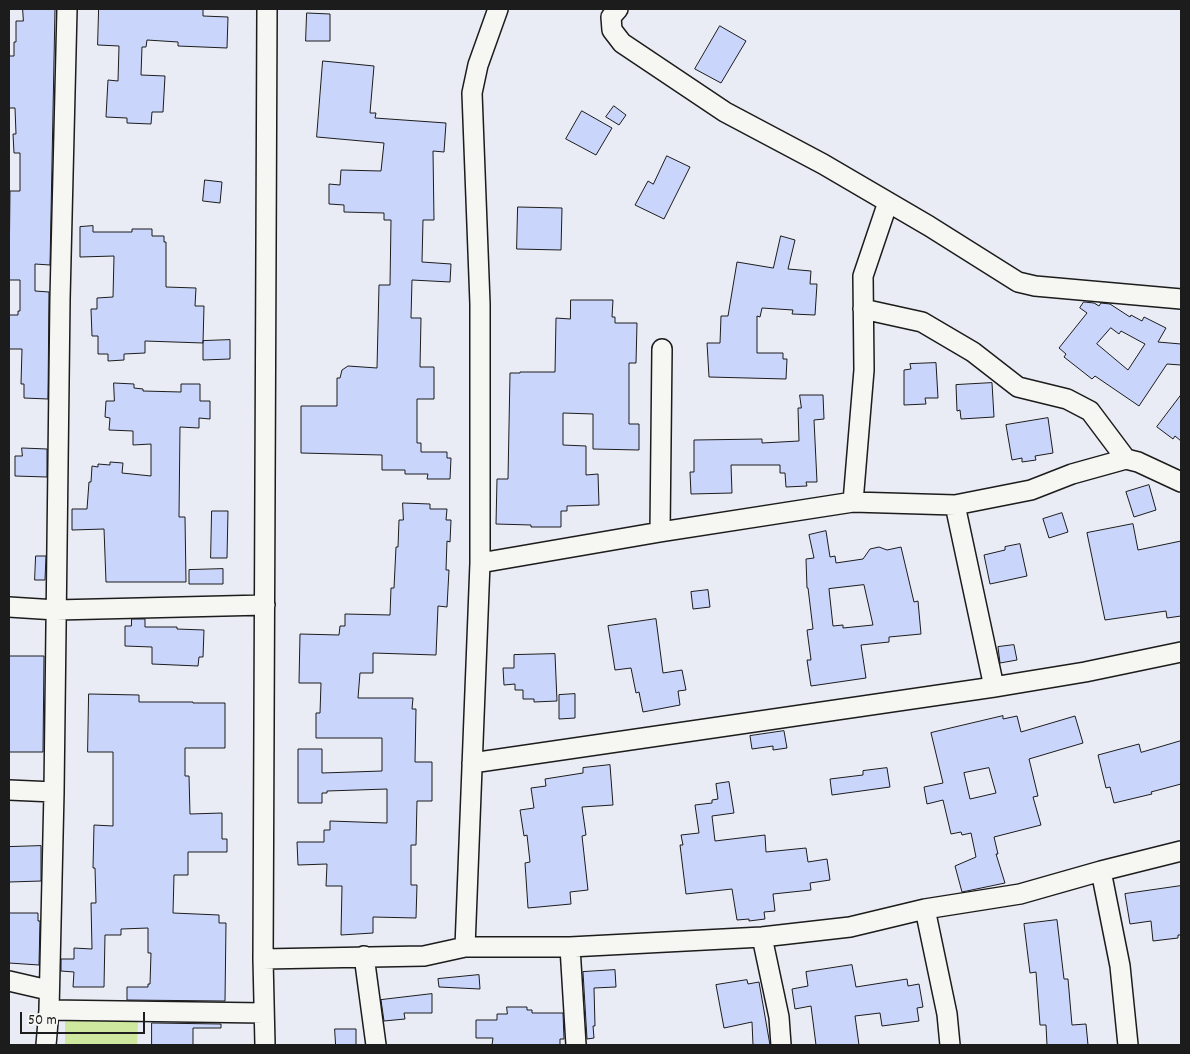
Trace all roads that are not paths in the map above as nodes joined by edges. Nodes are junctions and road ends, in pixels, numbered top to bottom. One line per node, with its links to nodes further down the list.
1 (67, 9): 17 (street)
2 (267, 9): 15 (street)
3 (498, 9): 14 (street)
4 (618, 9): 5 (street)
5 (888, 202): 6 (street); 7 (street)
6 (1181, 299)
7 (863, 309): 9 (street); 11 (street)
8 (662, 349): 13 (street)
9 (1126, 459): 10 (street); 12 (street)
10 (1181, 482)
11 (853, 502): 12 (street); 13 (street)
12 (955, 505): 19 (street)
13 (660, 532): 14 (street)
14 (480, 563): 20 (street)
15 (265, 604): 17 (street); 30 (street)
16 (9, 607): 17 (street)
17 (56, 610): 22 (street)
18 (1181, 652): 19 (street)
19 (994, 687): 20 (street)
20 (472, 763): 27 (street)
21 (9, 790): 22 (street)
22 (54, 792): 32 (street)
23 (1181, 851): 24 (street)
24 (1101, 871): 25 (street); 41 (street)
25 (925, 909): 26 (street); 40 (street)
26 (762, 937): 28 (street); 39 (street)
27 (465, 947): 28 (street); 29 (street)
28 (570, 947): 38 (street)
29 (364, 956): 30 (street); 37 (street)
30 (263, 959): 34 (street)
31 (9, 981): 32 (street)
32 (48, 990): 33 (street)
33 (49, 1010): 34 (street); 35 (street)
34 (264, 1013): 36 (street)
35 (46, 1045)
36 (265, 1045)
37 (376, 1045)
38 (576, 1045)
39 (781, 1045)
40 (950, 1045)
41 (1128, 1045)

